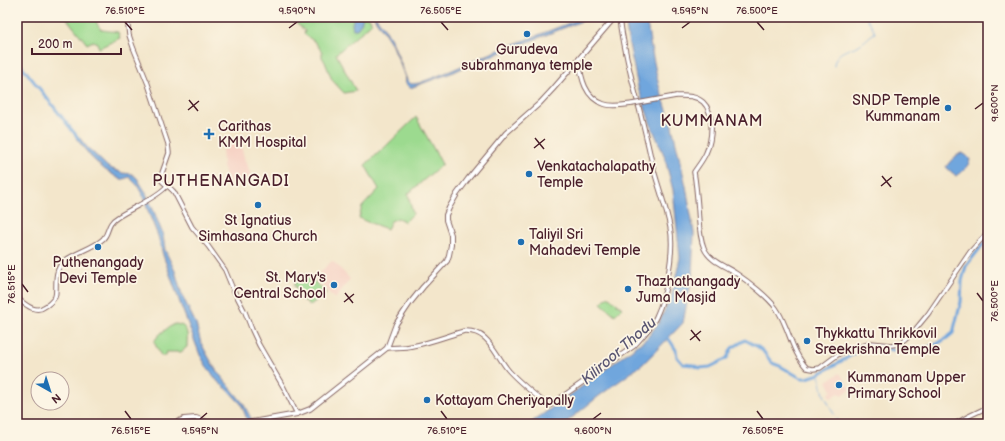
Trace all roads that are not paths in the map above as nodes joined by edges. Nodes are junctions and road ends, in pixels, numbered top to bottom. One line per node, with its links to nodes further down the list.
1 (127, 17): 5 (main road)
2 (615, 17): 4 (main road)
3 (620, 17): 8 (main road)
4 (578, 60): 6 (main road, bridge); 8 (main road)
5 (167, 186): 7 (main road); 10 (main road)
6 (988, 232)
7 (17, 298)
8 (387, 348): 10 (main road)
9 (988, 407): 14 (main road)
10 (297, 414): 13 (main road)
11 (172, 424): 12 (main road)
12 (218, 424)
13 (243, 424)
14 (955, 424)

